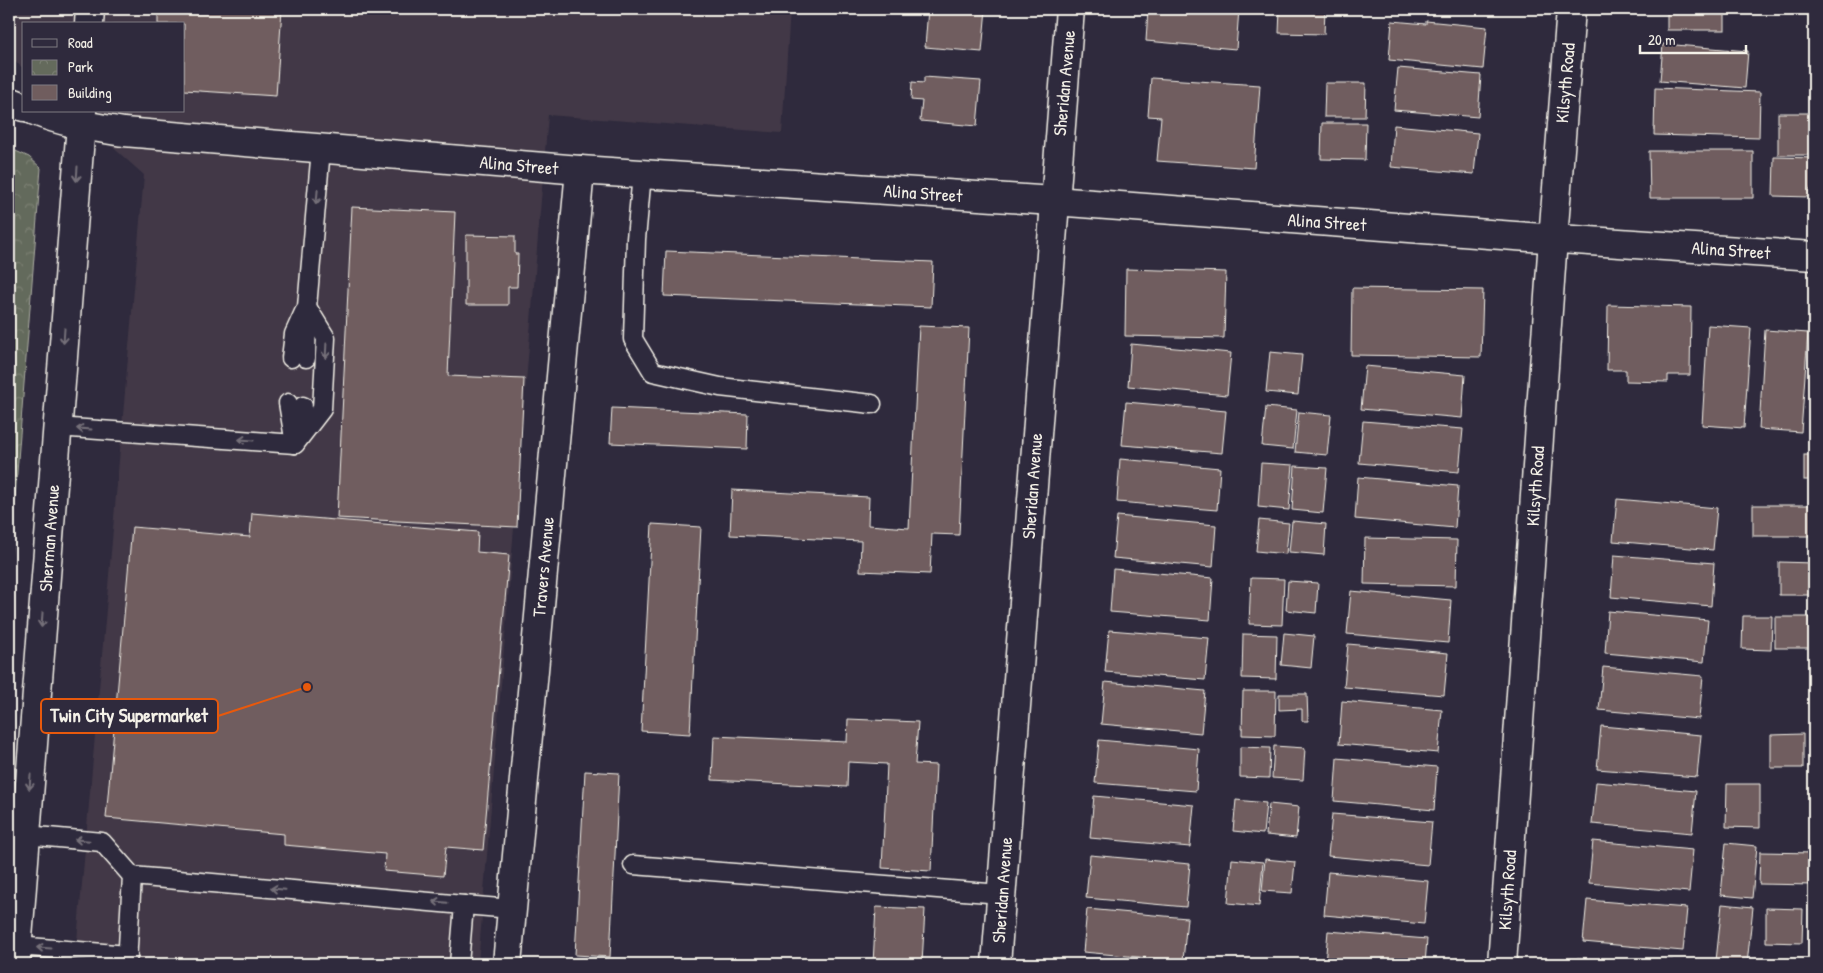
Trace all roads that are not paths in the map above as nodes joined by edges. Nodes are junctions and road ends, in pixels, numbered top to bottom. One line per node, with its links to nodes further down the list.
1 (90, 9): 4 (street)
2 (1070, 9): 12 (street, Sheridan Avenue)
3 (1571, 9): 13 (street, Kilsyth Road)
4 (89, 22)
5 (9, 101): 6 (street)
6 (22, 106)
7 (36, 112): 8 (street, Alina Street)
8 (81, 118): 9 (street, Alina Street); 19 (street, Sherman Avenue, one-way to 19)
9 (321, 149): 10 (street, Alina Street); 15 (lane, one-way to 15)
10 (580, 170): 11 (street, Alina Street); 26 (street, Travers Avenue)
11 (642, 174): 12 (street, Alina Street); 18 (lane)
12 (1054, 201): 13 (street, Alina Street); 24 (street, Sheridan Avenue)
13 (1553, 239): 14 (street, Alina Street); 32 (street, Kilsyth Road)
14 (1814, 256)
15 (307, 308): 16 (lane); 20 (lane, one-way to 20)
16 (298, 358)
17 (296, 404): 20 (lane)
18 (872, 404)
19 (57, 427): 20 (lane, one-way to 19); 21 (street, Sherman Avenue, one-way to 21)
20 (295, 444)
21 (26, 835): 23 (lane, one-way to 21); 27 (street, Sherman Avenue)
22 (632, 865): 24 (lane)
23 (132, 876): 25 (lane, one-way to 23); 28 (lane)
24 (1001, 894): 31 (street, Sheridan Avenue)
25 (464, 904): 26 (lane); 29 (lane)
26 (512, 909): 30 (street, Travers Avenue)
27 (16, 955): 28 (lane, one-way to 27)
28 (127, 960)
29 (459, 964)
30 (507, 964)
31 (996, 964)
32 (1502, 964)

